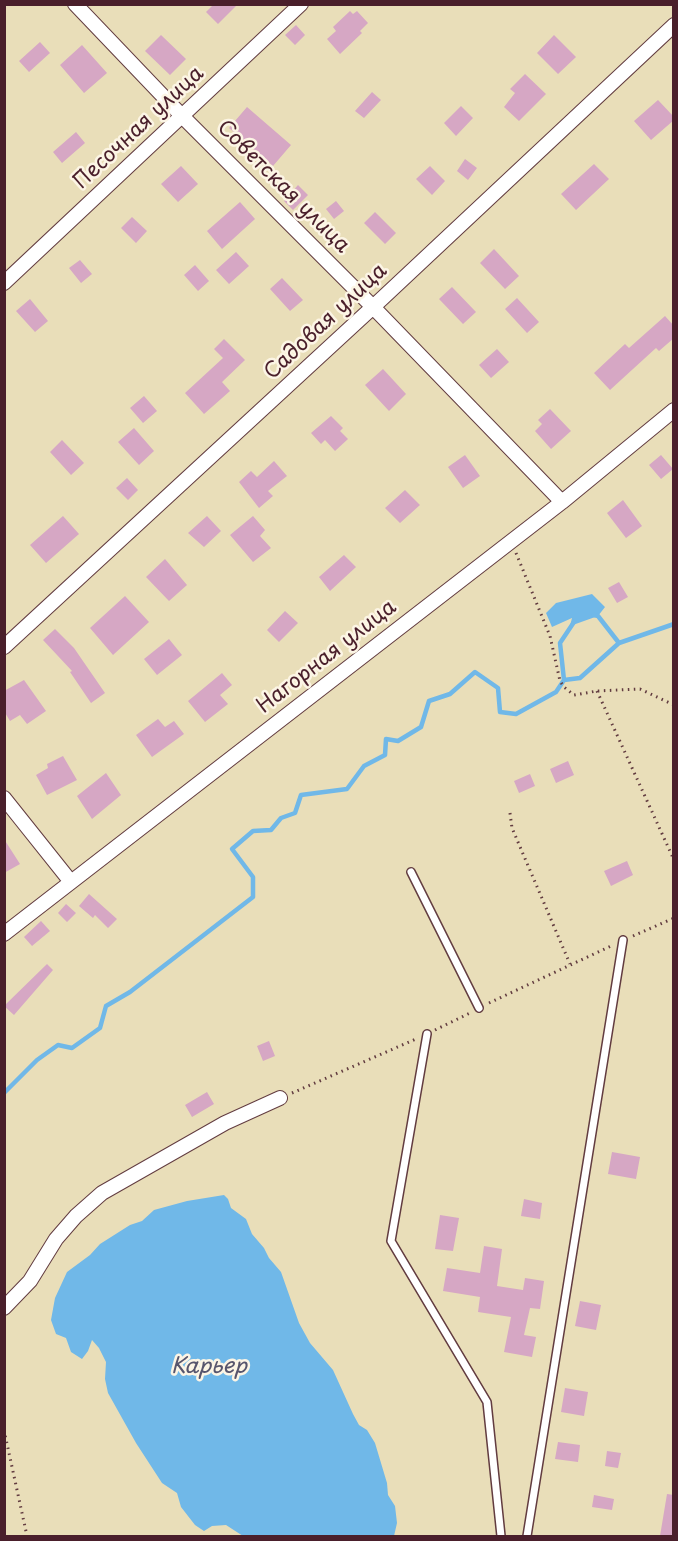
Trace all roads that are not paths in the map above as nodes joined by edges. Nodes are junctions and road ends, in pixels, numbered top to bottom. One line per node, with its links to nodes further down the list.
1 (75, 4): 4 (street, Советская улица)
2 (301, 4): 4 (street, Песочная улица)
3 (674, 25): 6 (street, Садовая улица)
4 (182, 116): 5 (street, Песочная улица); 6 (street, Советская улица)
5 (4, 283)
6 (373, 307): 8 (street, Советская улица); 9 (street, Садовая улица)
7 (674, 410): 8 (street, Нагорная улица)
8 (562, 502): 12 (street, Нагорная улица)
9 (4, 647)
10 (4, 798): 12 (street)
11 (411, 873): 15 (lane)
12 (71, 882): 13 (street, Нагорная улица)
13 (4, 934)
14 (623, 940): 20 (lane)
15 (479, 1008)
16 (427, 1034): 19 (lane)
17 (280, 1098): 18 (street)
18 (4, 1308)
19 (501, 1536)
20 (527, 1536)

